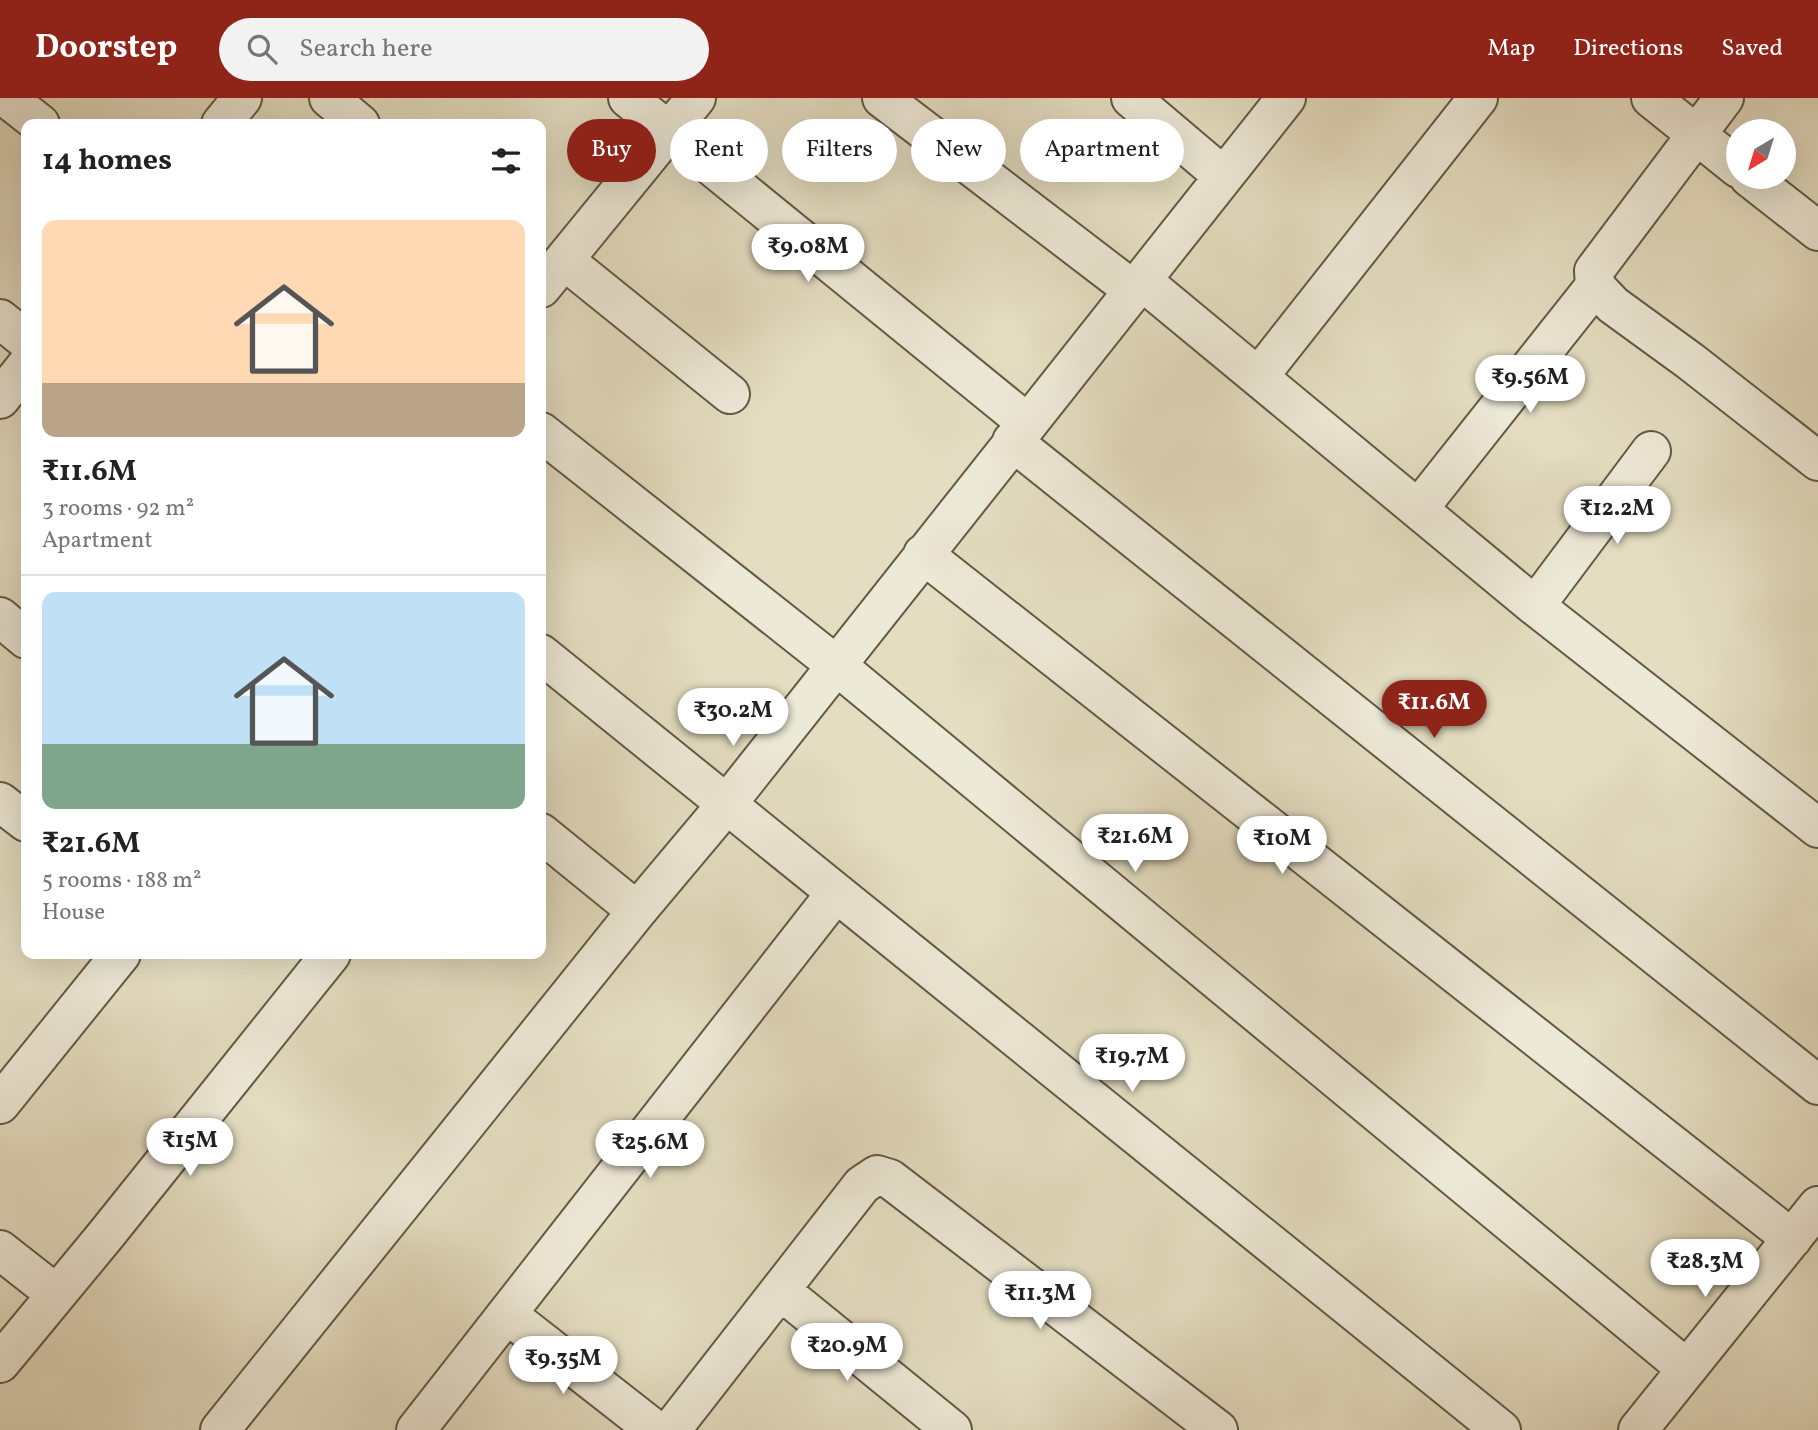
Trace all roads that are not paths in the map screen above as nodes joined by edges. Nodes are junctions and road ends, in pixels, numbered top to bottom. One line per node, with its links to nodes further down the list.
1 (7, 98): 11 (street)
2 (330, 98): 12 (street)
3 (628, 98): 13 (street)
4 (696, 98): 13 (street)
5 (882, 98): 20 (street)
6 (1131, 98): 16 (street)
7 (1286, 98): 16 (street)
8 (1478, 98): 24 (street)
9 (1651, 98): 14 (street)
10 (1724, 98): 14 (street)
11 (34, 119)
12 (354, 119)
13 (669, 131): 19 (street); 28 (street)
14 (1695, 134): 15 (street); 21 (street)
15 (1726, 159)
16 (1223, 176): 20 (street)
17 (1764, 189): 18 (street)
18 (1818, 231)
19 (547, 278): 26 (street)
20 (1137, 285): 24 (street); 28 (street)
21 (1595, 286): 31 (street); 32 (street)
22 (0, 319): 23 (street)
23 (21, 336)
24 (1259, 376): 32 (street)
25 (21, 378): 27 (street)
26 (730, 394)
27 (10, 403)
28 (1019, 432): 33 (street); 48 (street)
29 (546, 436): 38 (street)
30 (1651, 451): 34 (street)
31 (1818, 461)
32 (1419, 508): 34 (street)
33 (923, 554): 38 (street); 51 (street)
34 (1535, 606): 42 (street)
35 (0, 617): 36 (street)
36 (21, 635)
37 (546, 657): 40 (street)
38 (835, 665): 40 (street); 57 (street)
39 (0, 802): 41 (street)
40 (726, 805): 44 (street); 45 (street)
41 (21, 818)
42 (1818, 828)
43 (546, 836): 45 (street)
44 (836, 893): 55 (street); 64 (street)
45 (637, 911): 58 (street)
46 (117, 959): 49 (street)
47 (327, 959): 54 (street)
48 (1818, 1085)
49 (0, 1104)
50 (1818, 1206): 51 (street)
51 (1791, 1239): 57 (street)
52 (0, 1250): 54 (street)
53 (780, 1290): 61 (street); 62 (street); 63 (street)
54 (56, 1294): 56 (street)
55 (508, 1315): 59 (street); 60 (street)
56 (0, 1363)
57 (1687, 1369): 65 (street)
58 (220, 1430)
59 (416, 1430)
60 (655, 1430)
61 (671, 1430)
62 (952, 1430)
63 (1218, 1430)
64 (1500, 1430)
65 (1638, 1430)

